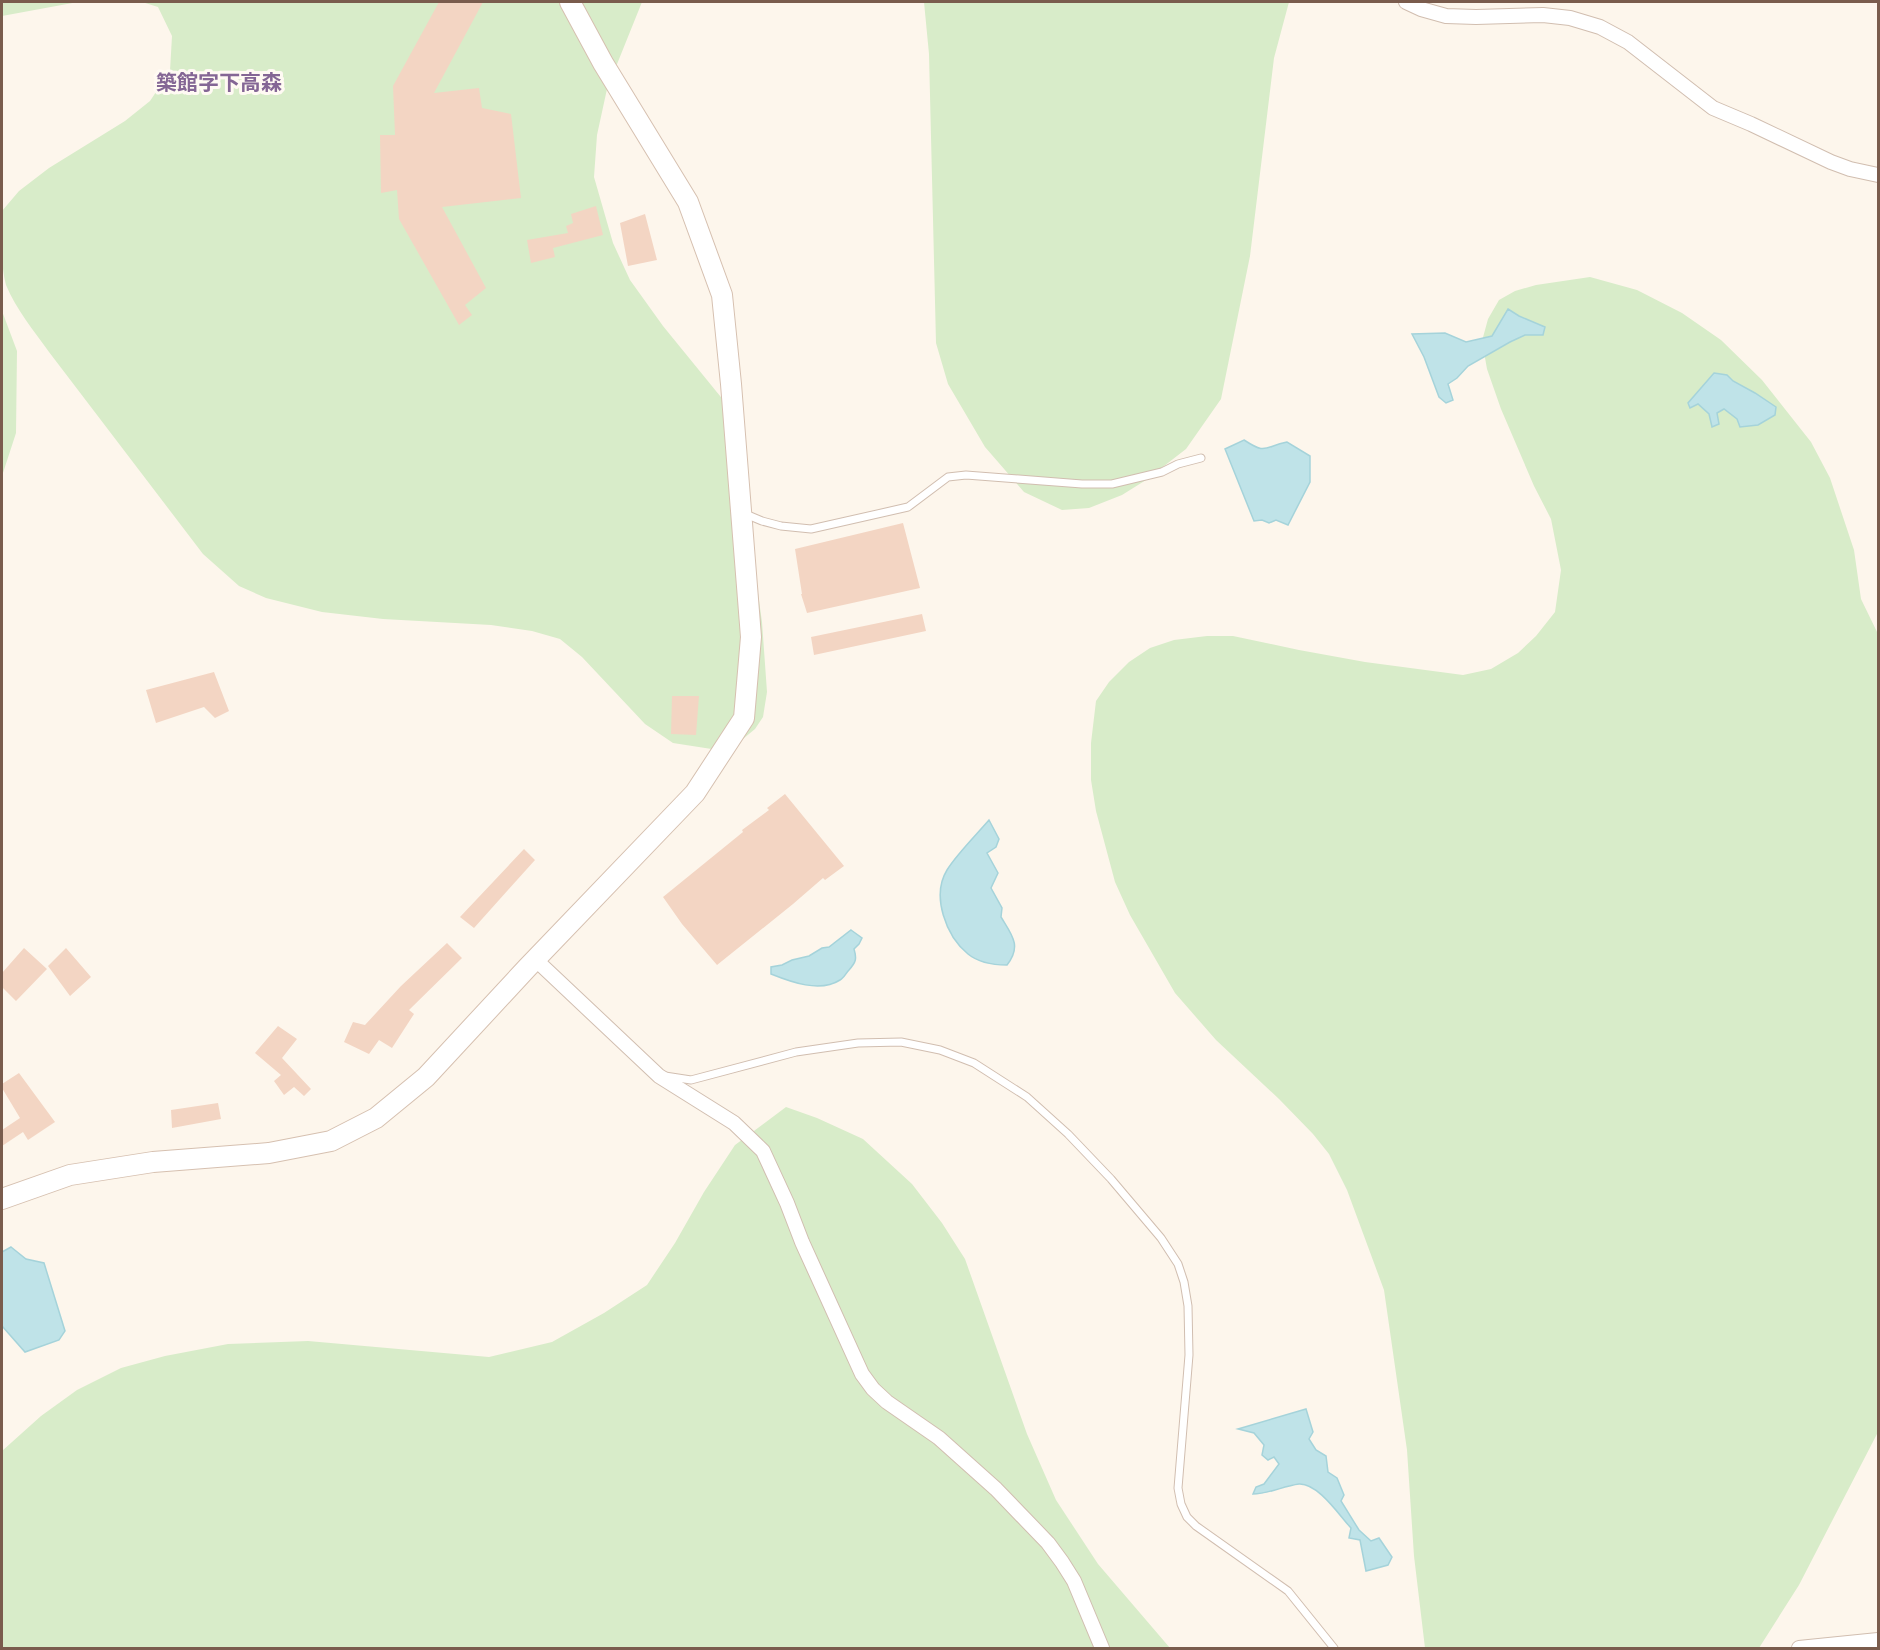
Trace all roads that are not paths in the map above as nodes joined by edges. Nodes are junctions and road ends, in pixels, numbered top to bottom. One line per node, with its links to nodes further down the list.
1 (570, 2): 5 (street)
2 (1406, 2): 3 (street)
3 (1878, 175)
4 (1201, 458): 5 (lane)
5 (741, 512): 6 (street)
6 (536, 960): 7 (street); 8 (street)
7 (659, 1076): 10 (street); 11 (lane)
8 (2, 1199)
9 (1878, 1640): 12 (street)
10 (1102, 1648)
11 (1334, 1648)
12 (1799, 1648)

